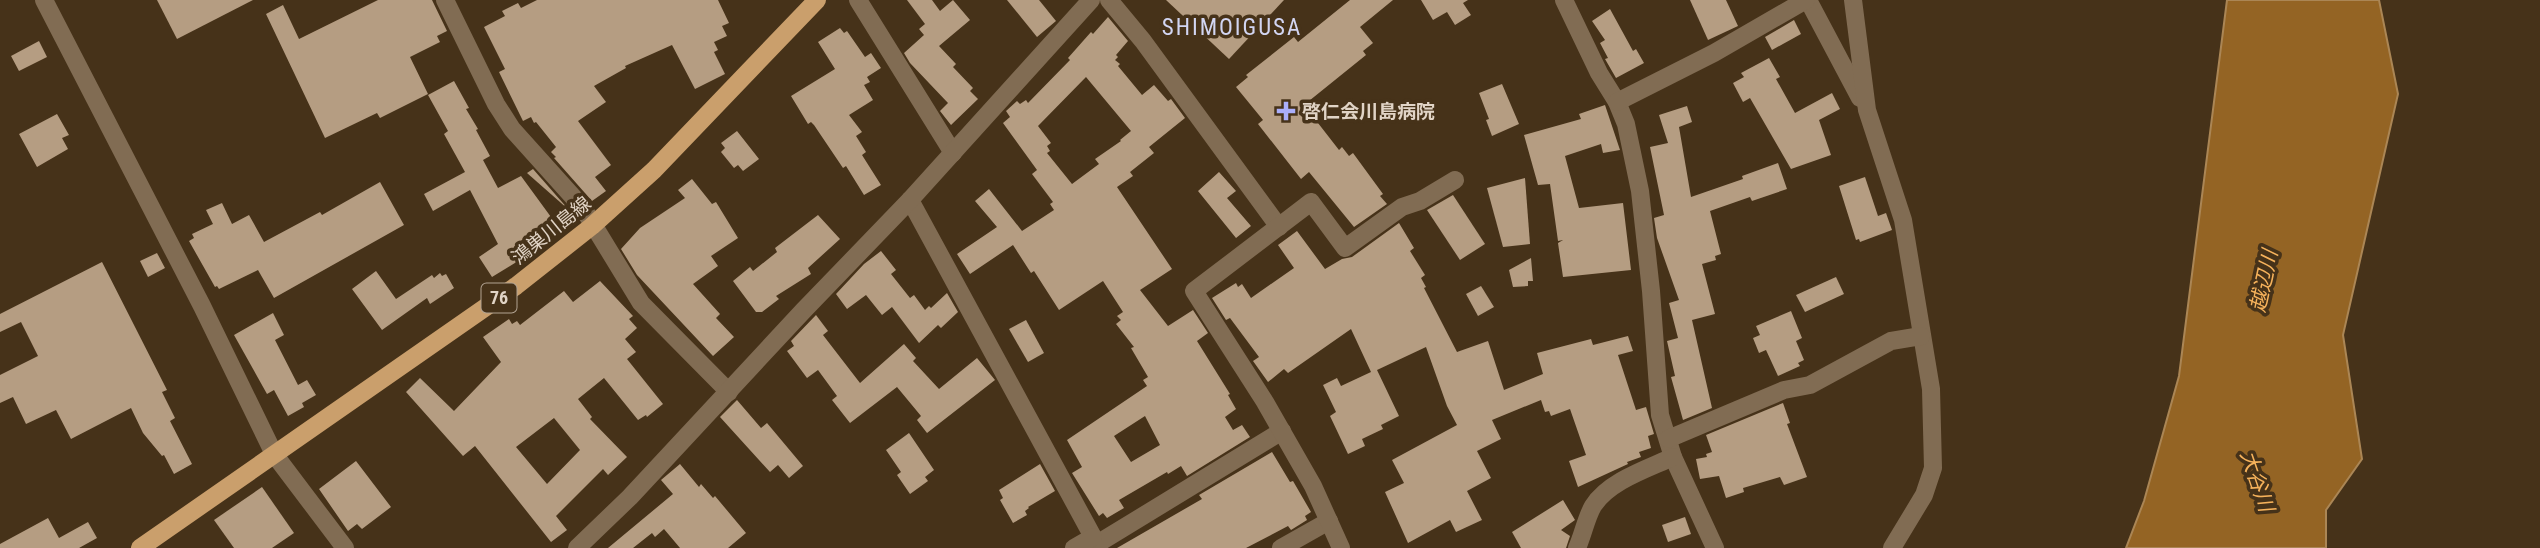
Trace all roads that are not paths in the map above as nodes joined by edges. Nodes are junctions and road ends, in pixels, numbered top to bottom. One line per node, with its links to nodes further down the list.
1 (44, 0): 21 (street)
2 (445, 0): 15 (street)
3 (817, 0): 15 (main road, 鴻巣川島線 / 76)
4 (858, 0): 12 (street)
5 (1091, 0): 12 (street)
6 (1109, 0): 16 (street)
7 (1564, 0): 10 (street)
8 (1807, 0): 10 (street); 11 (street)
9 (1853, 0): 11 (street)
10 (1617, 102): 20 (street)
11 (1867, 110): 17 (street)
12 (953, 153): 14 (street)
13 (1455, 180): 16 (street)
14 (911, 200): 18 (street); 23 (street)
15 (592, 226): 18 (street); 21 (main road, 鴻巣川島線 / 76)
16 (1279, 227): 19 (street)
17 (1922, 336): 20 (street); 32 (street)
18 (729, 391): 26 (street)
19 (1282, 431): 22 (street); 23 (street)
20 (1670, 448): 30 (street); 31 (street)
21 (274, 454): 24 (main road, 鴻巣川島線 / 76); 25 (street)
22 (1329, 522): 28 (street); 29 (street)
23 (1097, 543): 27 (street)
24 (140, 548)
25 (345, 548)
26 (576, 548)
27 (1074, 548)
28 (1281, 548)
29 (1341, 548)
30 (1577, 548)
31 (1715, 548)
32 (1892, 548)

